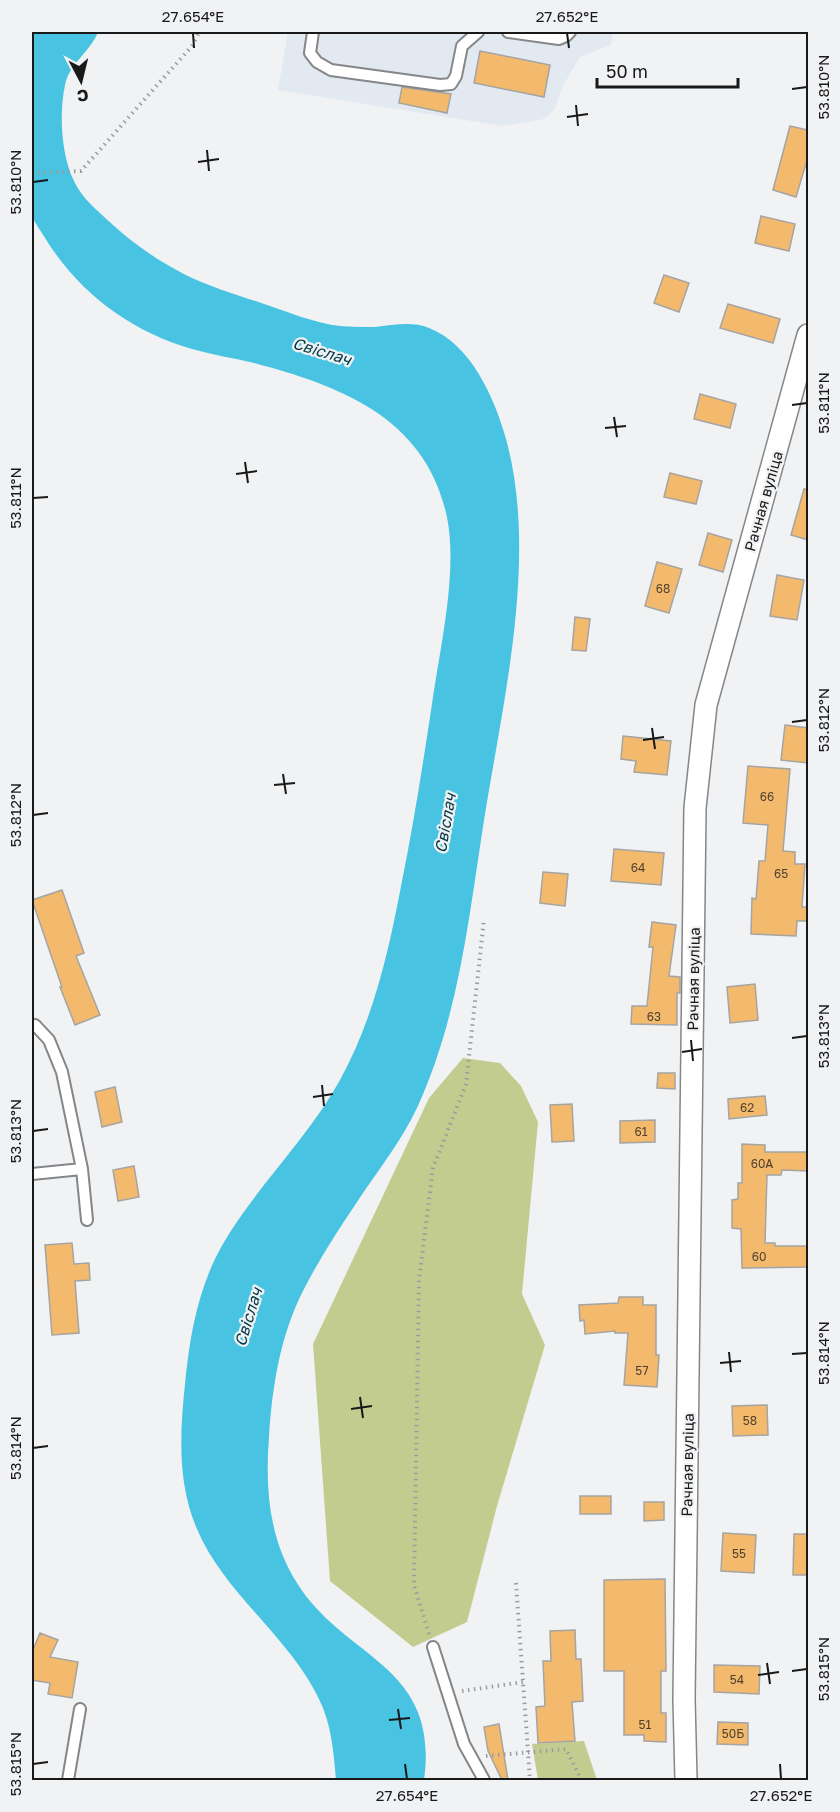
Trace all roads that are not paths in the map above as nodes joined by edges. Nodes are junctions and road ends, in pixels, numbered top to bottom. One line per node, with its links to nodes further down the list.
1 (313, 32): 2 (lane)
2 (478, 32)
3 (508, 32): 4 (lane)
4 (570, 32)
5 (808, 335): 14 (street, Рачная вуліца)
6 (32, 1025): 7 (lane)
7 (82, 1169): 8 (lane); 9 (lane)
8 (32, 1174)
9 (87, 1220)
10 (433, 1647): 13 (lane)
11 (80, 1709): 12 (lane)
12 (68, 1780)
13 (484, 1780)
14 (687, 1780)

